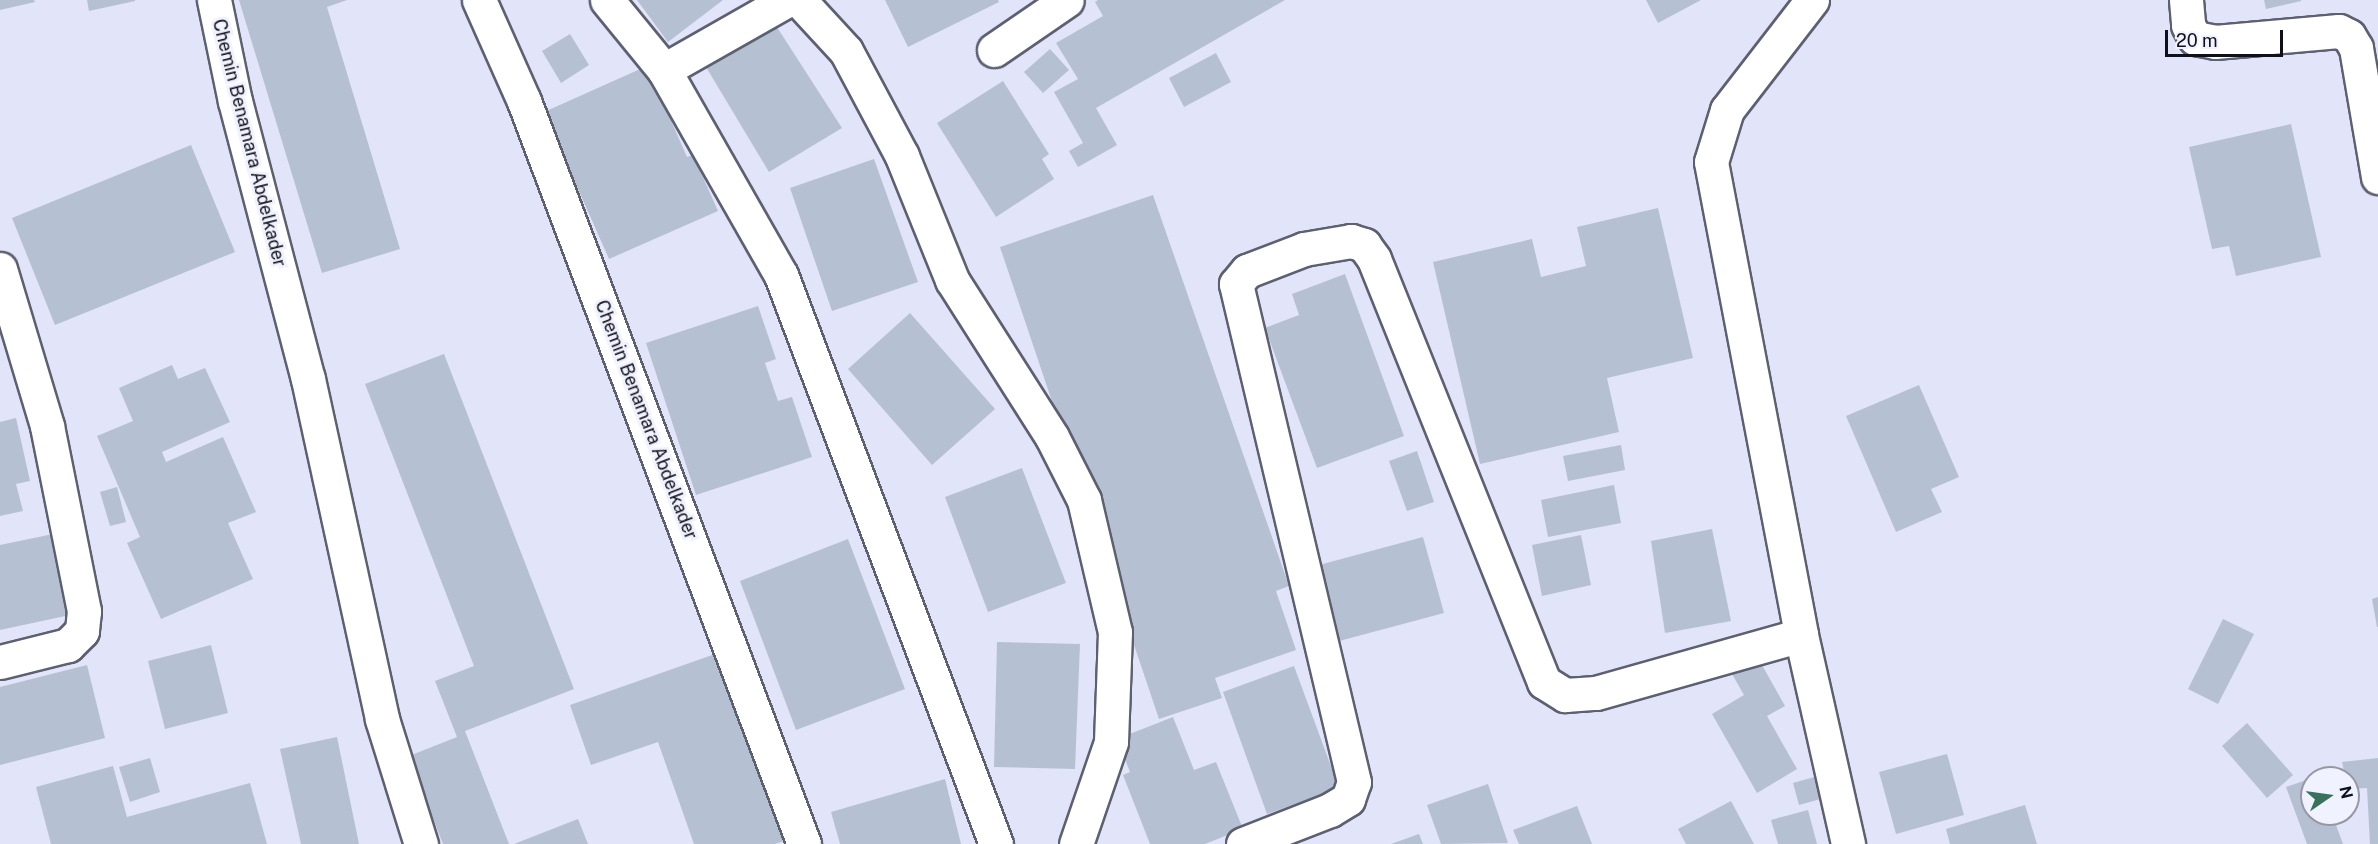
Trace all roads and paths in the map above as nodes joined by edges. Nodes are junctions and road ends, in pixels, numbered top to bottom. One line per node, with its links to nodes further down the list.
1 (214, 0): 15 (street, Chemin Benamara Abdelkader)
2 (479, 0): 16 (street, Chemin Benamara Abdelkader)
3 (607, 0): 10 (street)
4 (787, 0): 10 (street)
5 (799, 0): 18 (street)
6 (1067, 0): 9 (street)
7 (1812, 0): 13 (street)
8 (2186, 0): 11 (street)
9 (994, 50)
10 (664, 70): 17 (street)
11 (2378, 177)
12 (0, 269): 14 (street)
13 (1801, 635): 19 (street); 20 (street)
14 (0, 662)
15 (421, 844)
16 (804, 844)
17 (996, 844)
18 (1077, 844)
19 (1243, 844)
20 (1848, 844)

